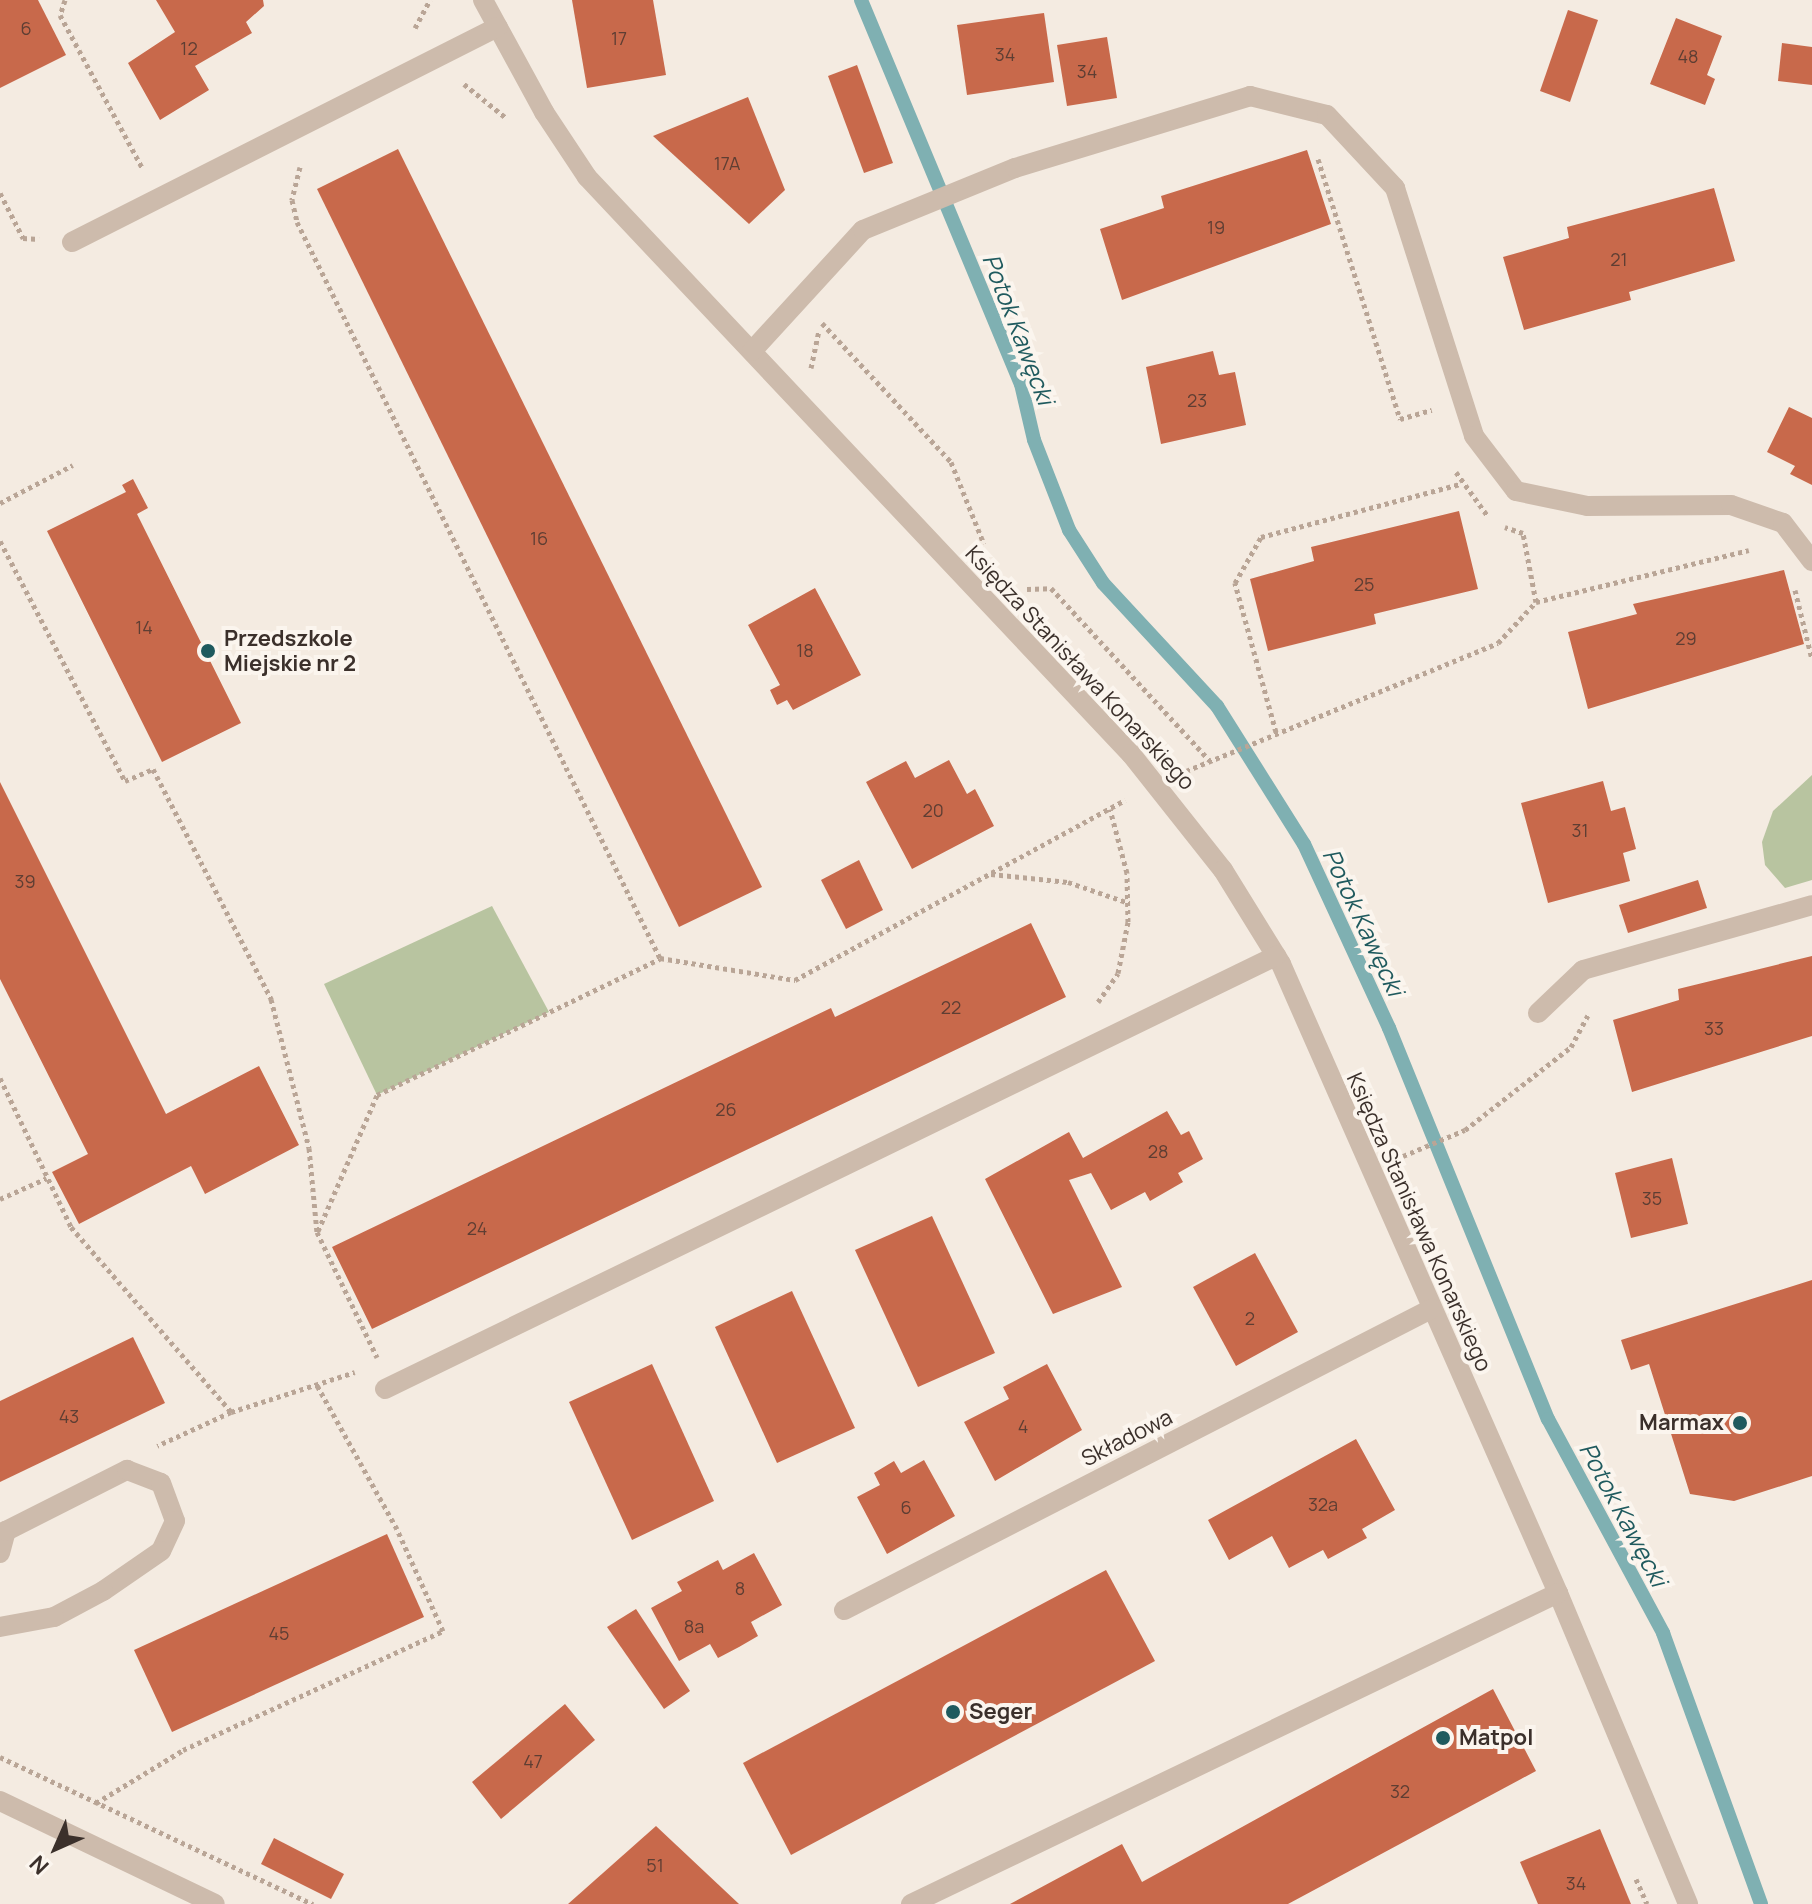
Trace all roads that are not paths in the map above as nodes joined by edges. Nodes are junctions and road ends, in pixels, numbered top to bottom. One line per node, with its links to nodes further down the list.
1 (483, 0): 2 (street, Księdza Stanisława Konarskiego)
2 (498, 27): 3 (street); 4 (street, Księdza Stanisława Konarskiego)
3 (72, 242)
4 (752, 351): 5 (street); 7 (street, Księdza Stanisława Konarskiego)
5 (1812, 561)
6 (1812, 905): 8 (street)
7 (1276, 956): 9 (street, Księdza Stanisława Konarskiego); 10 (street)
8 (1538, 1013)
9 (1431, 1309): 12 (street, Księdza Stanisława Konarskiego); 13 (street, Składowa)
10 (385, 1389)
11 (0, 1553): 14 (street)
12 (1558, 1593): 17 (street); 18 (street, Księdza Stanisława Konarskiego)
13 (844, 1610)
14 (0, 1627)
15 (0, 1801): 16 (street)
16 (215, 1904)
17 (911, 1904)
18 (1688, 1904)

